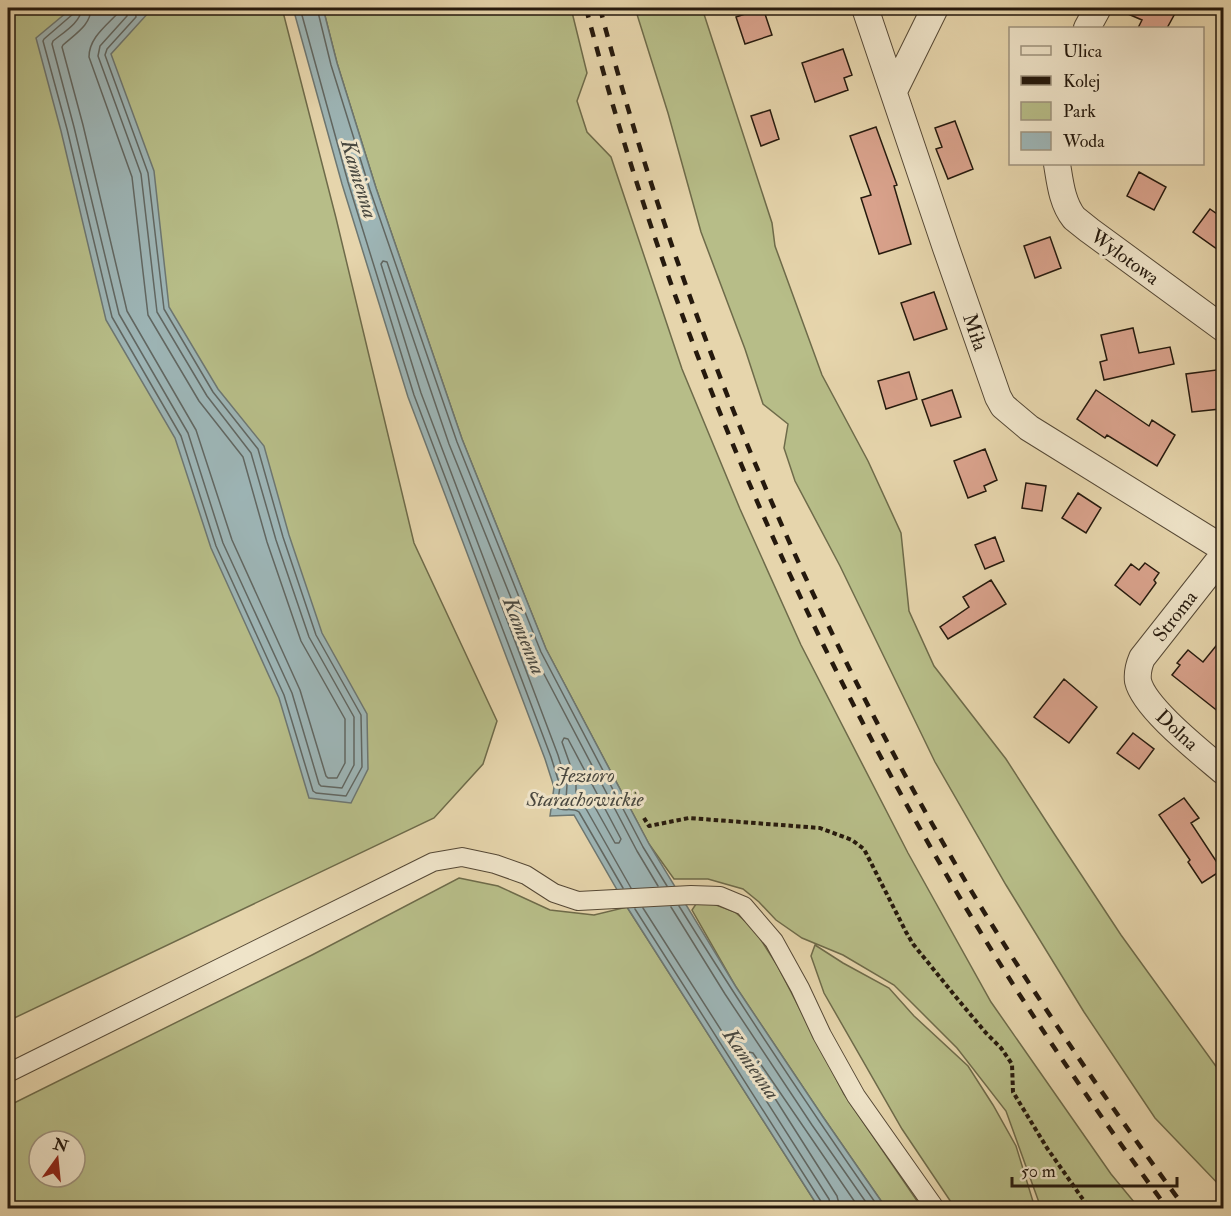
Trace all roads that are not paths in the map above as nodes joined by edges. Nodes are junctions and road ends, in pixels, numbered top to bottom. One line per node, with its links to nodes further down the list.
1 (866, 8): 5 (street, Miła)
2 (935, 8): 5 (street)
3 (1098, 8): 4 (street)
4 (1088, 27)
5 (894, 91): 8 (street, Miła)
6 (1057, 165): 7 (street, Wylotowa)
7 (1224, 329)
8 (1224, 549)
9 (1224, 554): 10 (street, Stroma)
10 (1138, 682): 11 (street, Dolna)
11 (1224, 772)
12 (8, 1073): 13 (street)
13 (935, 1209)

